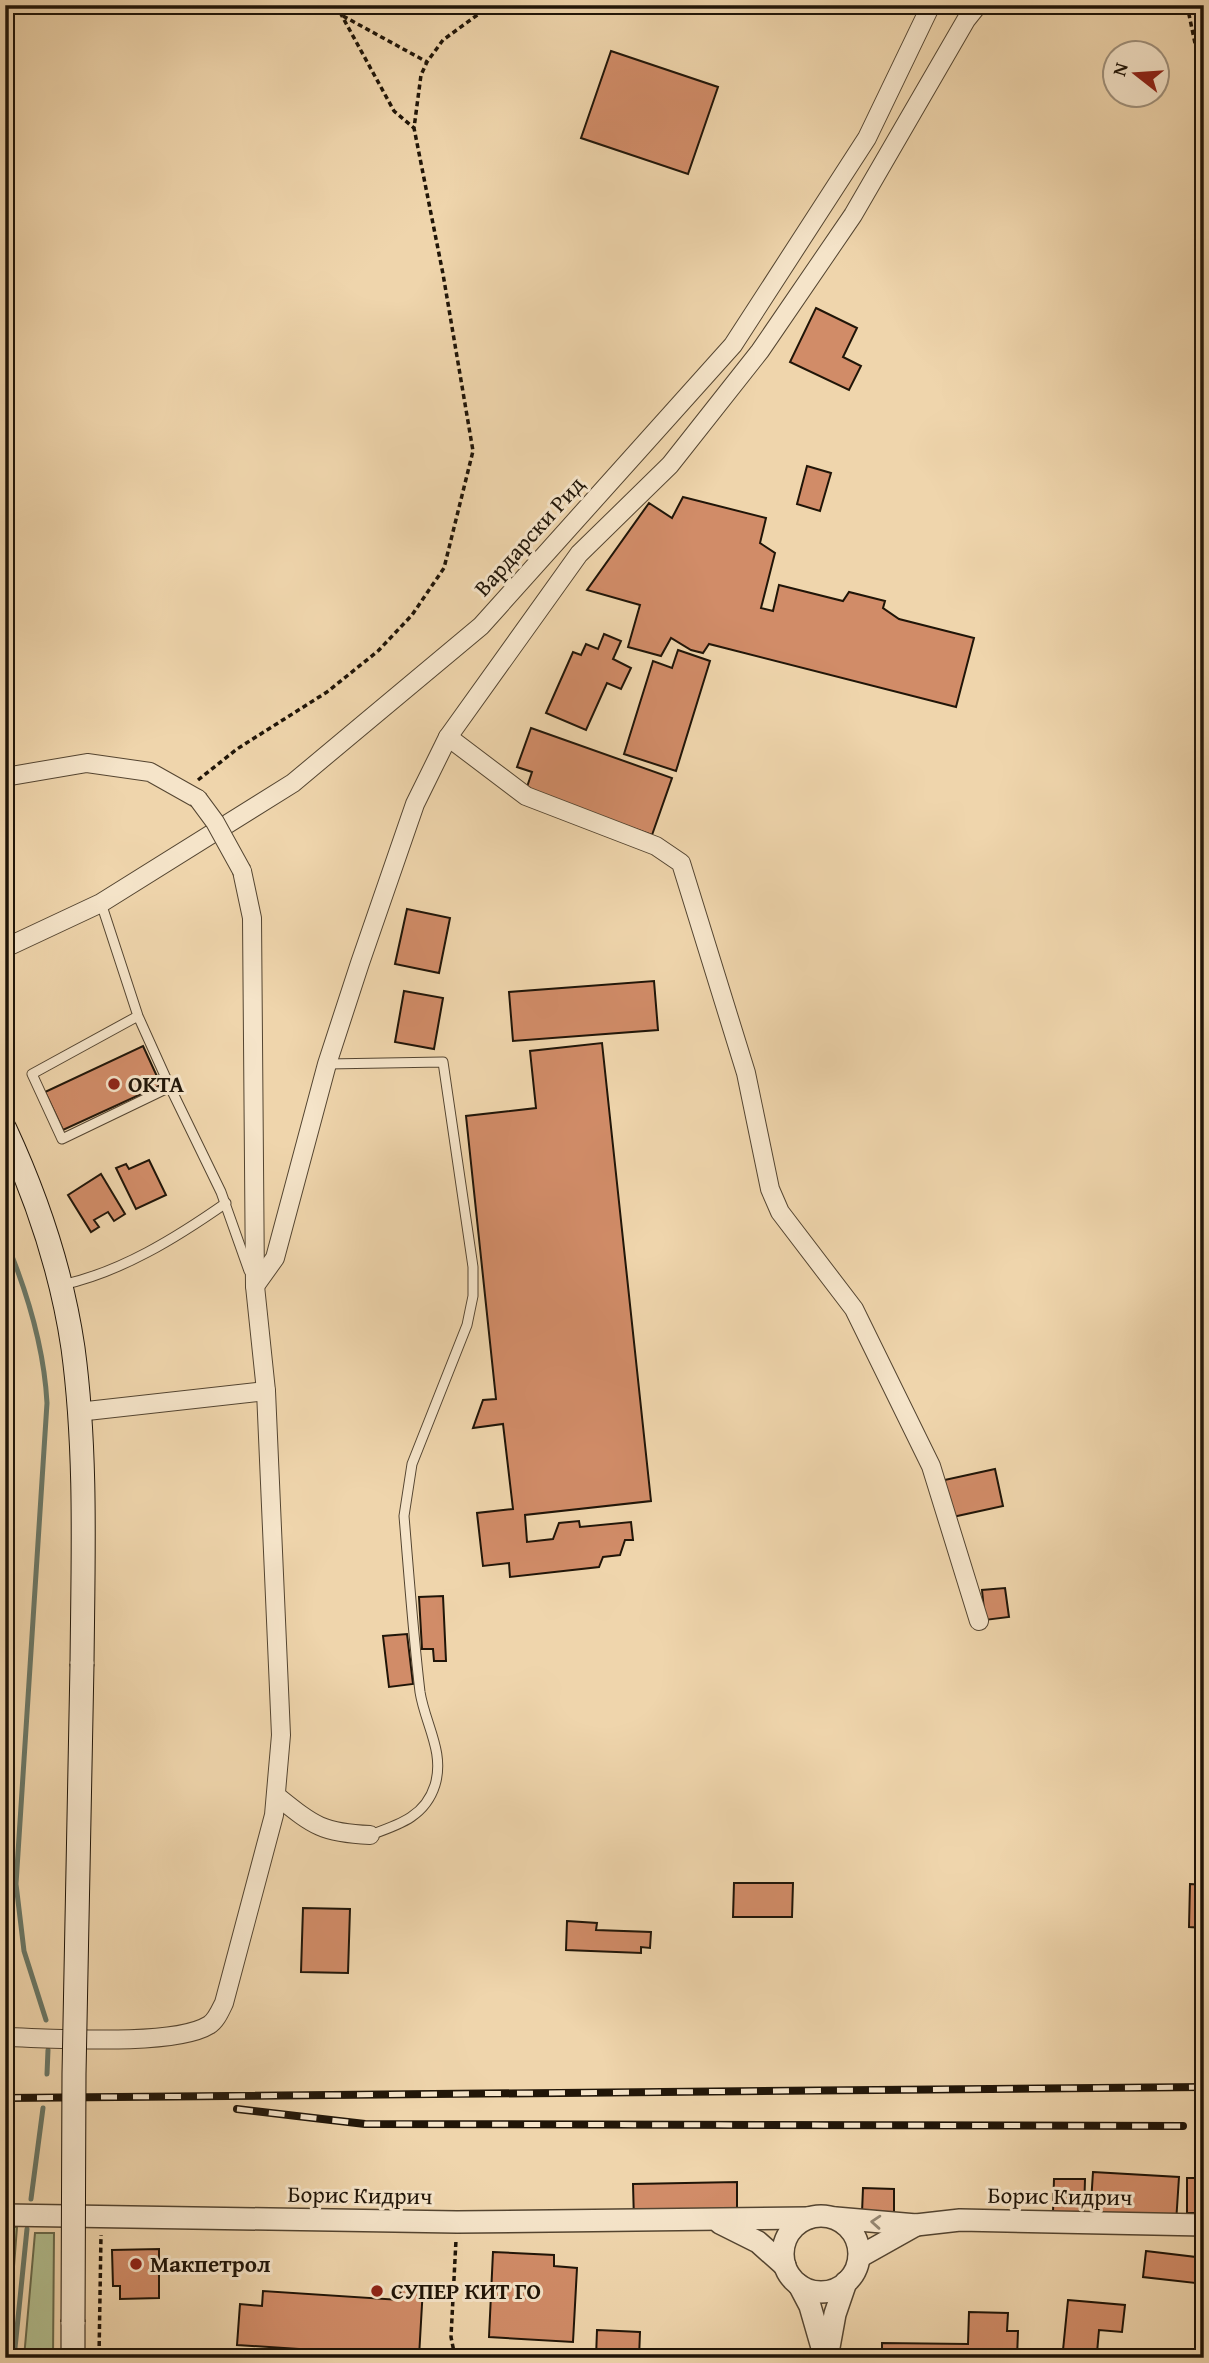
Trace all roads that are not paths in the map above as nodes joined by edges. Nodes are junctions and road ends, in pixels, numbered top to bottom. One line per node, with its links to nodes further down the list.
1 (930, 5): 5 (street, Вардарски Рид)
2 (978, 5): 3 (street)
3 (448, 737): 8 (street); 16 (street)
4 (5, 777): 13 (street, bridge)
5 (101, 903): 6 (street, Вардарски Рид); 7 (lane)
6 (6, 947)
7 (138, 1016): 9 (lane); 9 (lane)
8 (327, 1064): 13 (street); 18 (lane)
9 (170, 1087): 11 (lane)
10 (5, 1129): 12 (main road)
11 (226, 1203): 12 (lane); 13 (lane)
12 (60, 1286): 15 (main road)
13 (255, 1286): 14 (street)
14 (266, 1391): 15 (street); 17 (street)
15 (78, 1412): 30 (main road, bridge)
16 (979, 1621)
17 (278, 1797): 18 (street); 19 (street)
18 (370, 1835)
19 (5, 2038)
20 (5, 2215): 23 (street, Борис Кидрич)
21 (808, 2218): 22 (street); 23 (street, Борис Кидрич); 27 (street)
22 (836, 2218): 24 (street, one-way to 22); 26 (street)
23 (715, 2221): 27 (street)
24 (916, 2225): 25 (street, Борис Кидрич); 26 (street)
25 (1204, 2225)
26 (859, 2257): 28 (street)
27 (785, 2266): 29 (street)
28 (846, 2282): 29 (street); 31 (street)
29 (799, 2285): 31 (street)
30 (73, 2358)
31 (826, 2358)

